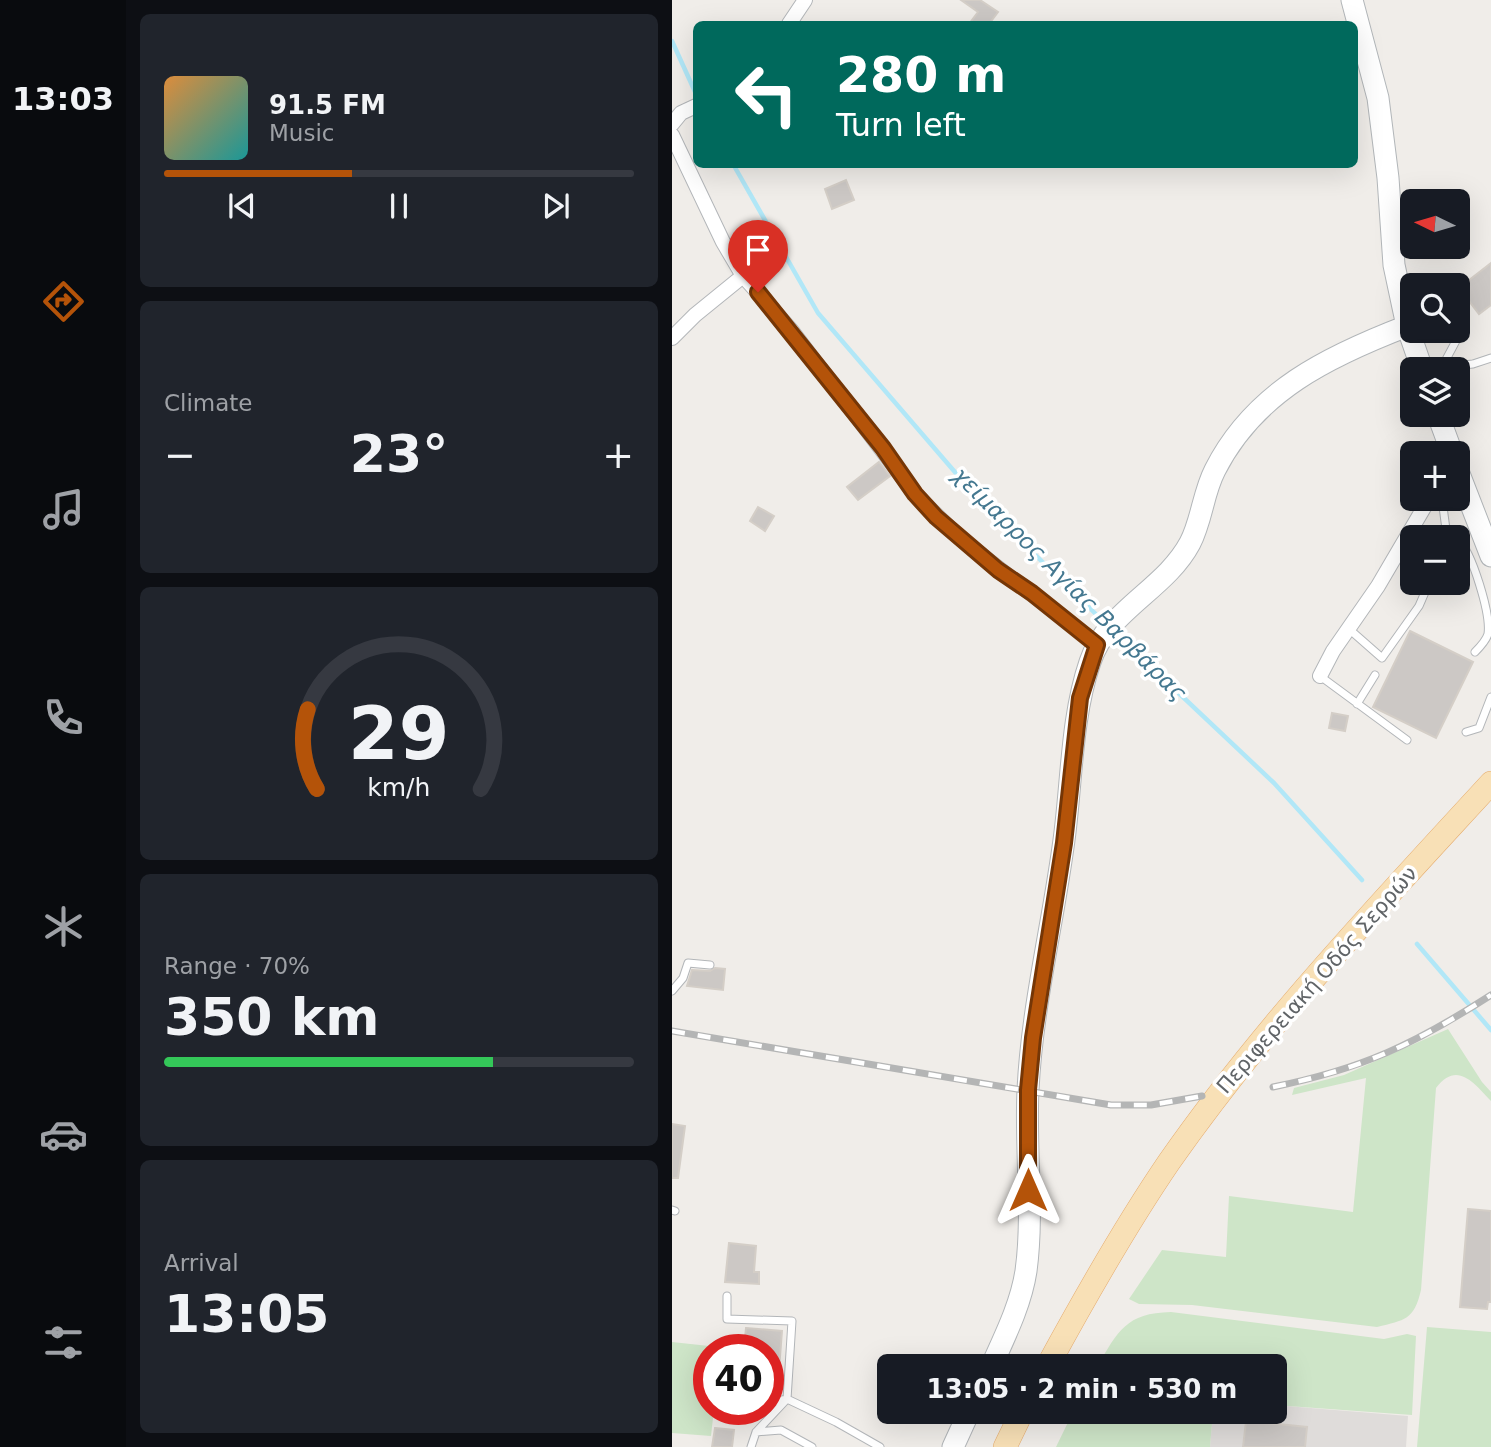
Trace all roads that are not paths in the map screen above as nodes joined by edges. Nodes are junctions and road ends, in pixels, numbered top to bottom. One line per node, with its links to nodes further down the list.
1 (805, 0): 3 (street)
2 (1352, 0): 4 (street)
3 (791, 21)
4 (1358, 21)
5 (1358, 23): 10 (street)
6 (693, 108): 7 (street)
7 (674, 120)
8 (672, 135): 9 (street)
9 (743, 276): 12 (street); 21 (street)
10 (1400, 293)
11 (1400, 329): 21 (street)
12 (672, 338)
13 (1491, 358): 14 (lane)
14 (1470, 364)
15 (1470, 501): 17 (street)
16 (1422, 511): 20 (street)
17 (1491, 556)
18 (1470, 561): 22 (lane)
19 (1424, 595): 20 (lane)
20 (1349, 628): 25 (street)
21 (1100, 640): 34 (street)
22 (1489, 642): 23 (lane)
23 (1475, 652)
24 (1375, 675): 27 (lane)
25 (1320, 676): 27 (lane)
26 (1491, 697): 28 (lane)
27 (1357, 704): 29 (lane)
28 (1466, 732)
29 (1407, 740)
30 (1491, 783): 35 (main road, Περιφερειακή Οδός Σερρών)
31 (709, 965): 32 (lane)
32 (672, 991)
33 (727, 1296): 37 (lane)
34 (997, 1354)
35 (1054, 1354)
36 (784, 1399): 37 (lane)
37 (787, 1399): 40 (lane); 43 (lane)
38 (964, 1424): 44 (street)
39 (1016, 1424): 45 (main road)
40 (756, 1432): 41 (lane); 42 (lane)
41 (751, 1447)
42 (812, 1447)
43 (880, 1447)
44 (953, 1447)
45 (1005, 1447)

